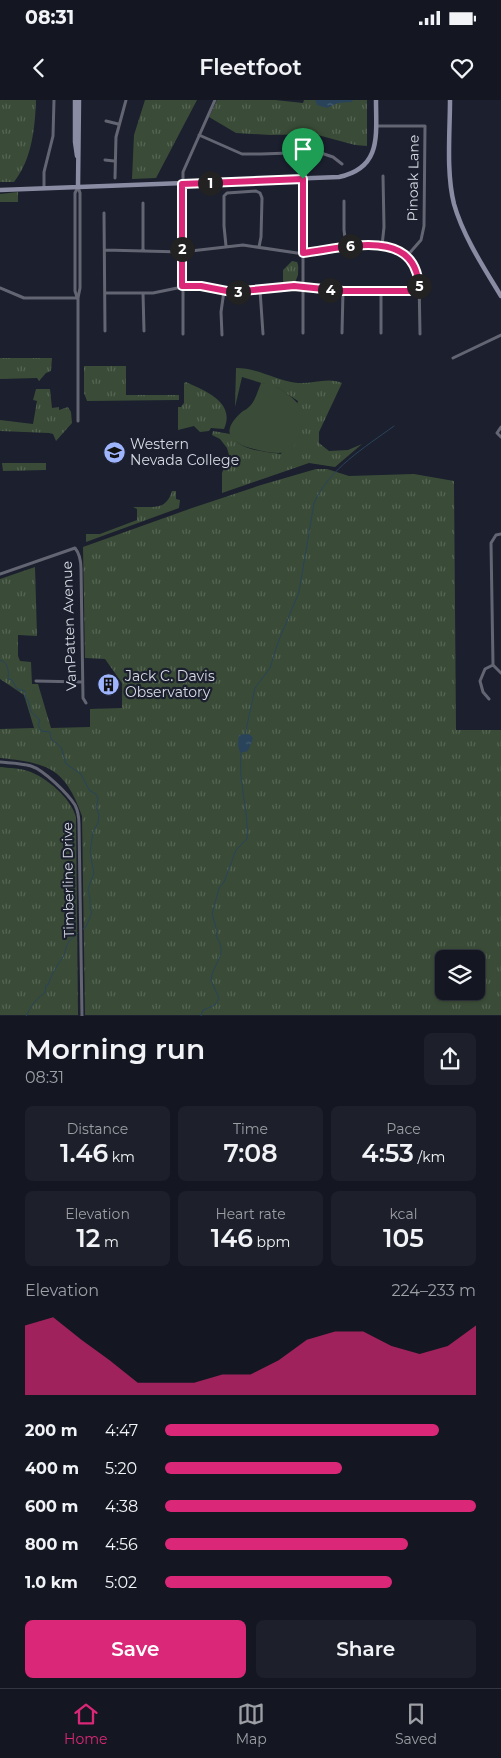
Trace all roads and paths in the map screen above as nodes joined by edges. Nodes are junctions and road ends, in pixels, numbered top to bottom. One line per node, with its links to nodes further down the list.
1 (54, 100): 21 (street)
2 (75, 100): 12 (street)
3 (79, 100): 12 (street)
4 (126, 100): 9 (street)
5 (214, 100): 11 (street)
6 (376, 100): 10 (street)
7 (450, 100): 45 (street)
8 (106, 121): 9 (street)
9 (118, 124): 14 (street)
10 (376, 126): 17 (street); 34 (street, Pinoak Lane)
11 (199, 135): 15 (street); 19 (street)
12 (78, 159): 20 (street)
13 (105, 160): 14 (street)
14 (114, 161): 18 (street)
15 (342, 164)
16 (384, 176): 29 (street)
17 (303, 179): 19 (street); 33 (street)
18 (115, 182): 19 (street); 20 (street)
19 (182, 184): 32 (street)
20 (78, 187): 21 (street); 46 (street)
21 (44, 188): 22 (street)
22 (0, 190)
23 (344, 201): 28 (street)
24 (143, 203): 31 (street)
25 (104, 213): 30 (street)
26 (226, 246): 27 (street); 27 (street); 32 (street)
27 (259, 246): 33 (street)
28 (346, 246): 29 (street); 33 (street)
29 (382, 246): 34 (street)
30 (105, 250): 31 (street); 43 (street)
31 (143, 250): 32 (street)
32 (182, 252): 35 (street)
33 (303, 253): 36 (street)
34 (408, 256): 42 (street)
35 (182, 286): 39 (street); 44 (street); 52 (street)
36 (304, 286): 38 (street); 40 (street); 49 (street)
37 (0, 288): 46 (street)
38 (260, 290): 39 (street); 53 (street)
39 (224, 291): 55 (street)
40 (343, 291): 41 (street); 50 (street)
41 (381, 291): 42 (street); 51 (street)
42 (419, 291): 54 (street)
43 (105, 293): 44 (street); 47 (street)
44 (144, 294): 48 (street)
45 (501, 296)
46 (78, 298): 58 (street)
47 (105, 331)
48 (144, 331)
49 (303, 333)
50 (342, 333)
51 (381, 333)
52 (183, 334)
53 (263, 334)
54 (420, 334)
55 (222, 335)
56 (501, 335): 57 (street)
57 (453, 358)
58 (78, 421)
59 (501, 427): 60 (street)
60 (501, 437)
61 (501, 534): 63 (street)
62 (0, 574): 66 (street, VanPatten Avenue)
63 (493, 665): 64 (street); 67 (street)
64 (501, 673)
65 (36, 681): 66 (street)
66 (82, 682): 68 (street, VanPatten Avenue)
67 (490, 698)
68 (86, 703)
69 (0, 762): 70 (street, Timberline Drive)
70 (82, 1016)

